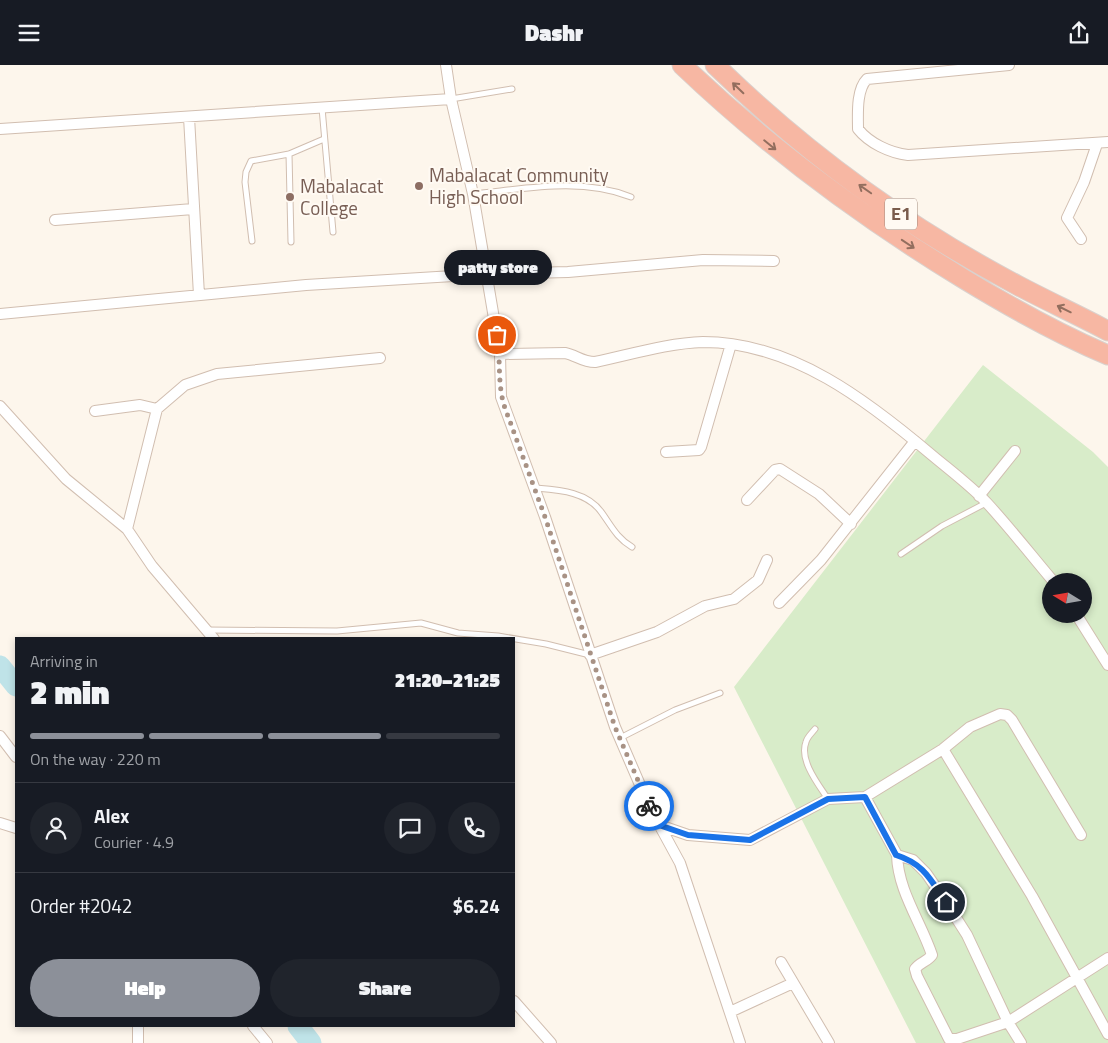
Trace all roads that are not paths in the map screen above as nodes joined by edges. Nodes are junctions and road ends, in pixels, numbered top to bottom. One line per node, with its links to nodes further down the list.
1 (446, 65): 6 (street)
2 (682, 65): 29 (highway, E1, one-way to 29)
3 (715, 65): 26 (highway, E1, one-way to 3)
4 (1008, 65): 12 (street)
5 (512, 89): 6 (lane)
6 (450, 99): 7 (street); 14 (street)
7 (322, 107): 8 (street); 10 (lane)
8 (189, 117): 9 (street); 16 (street)
9 (0, 129)
10 (324, 139): 13 (lane); 18 (lane)
11 (1108, 142): 12 (street)
12 (1096, 144): 19 (street)
13 (289, 154): 20 (lane); 21 (lane)
14 (473, 194): 15 (lane); 23 (street)
15 (631, 197)
16 (194, 209): 17 (street); 24 (street)
17 (55, 220)
18 (332, 232)
19 (1081, 239)
20 (252, 241)
21 (292, 242)
22 (774, 261): 23 (street)
23 (486, 274): 24 (street); 28 (street)
24 (199, 295): 25 (street)
25 (0, 313)
26 (1108, 331)
27 (731, 344): 28 (street); 34 (street); 36 (street)
28 (500, 354): 37 (street)
29 (1108, 355)
30 (380, 358): 32 (street)
31 (0, 406): 41 (street)
32 (157, 409): 33 (street); 41 (street)
33 (95, 411)
34 (915, 441): 38 (street); 40 (street)
35 (1015, 451): 38 (street)
36 (666, 452)
37 (534, 488): 42 (lane); 52 (street)
38 (983, 499): 43 (lane); 45 (street)
39 (747, 500): 40 (street)
40 (851, 524): 46 (street)
41 (127, 529): 48 (street)
42 (632, 547)
43 (901, 555)
44 (767, 560): 52 (street)
45 (1047, 573)
46 (780, 603)
47 (1082, 623): 53 (street)
48 (206, 630): 49 (street); 50 (lane)
49 (212, 637)
50 (504, 637)
51 (515, 639): 52 (lane)
52 (590, 655): 57 (street)
53 (1108, 665)
54 (720, 693): 57 (lane)
55 (815, 729): 61 (lane)
56 (0, 736): 59 (street)
57 (620, 738): 63 (street)
58 (943, 749): 60 (street); 65 (street); 69 (street)
59 (15, 756)
60 (865, 797): 61 (street); 66 (street)
61 (828, 799): 63 (street)
62 (0, 823): 64 (street)
63 (659, 825): 72 (street)
64 (15, 828)
65 (1081, 835)
66 (896, 855): 73 (street); 73 (street)
67 (1108, 958): 69 (street)
68 (781, 962): 70 (street)
69 (1077, 977): 73 (street); 76 (street)
70 (793, 983): 72 (street); 81 (street)
71 (515, 1002): 79 (street)
72 (730, 1012): 80 (street)
73 (1008, 1022): 82 (street)
74 (138, 1027): 77 (street)
75 (254, 1027): 78 (street)
76 (1108, 1034)
77 (138, 1043)
78 (267, 1043)
79 (551, 1043)
80 (740, 1043)
81 (829, 1043)
82 (1021, 1043)

